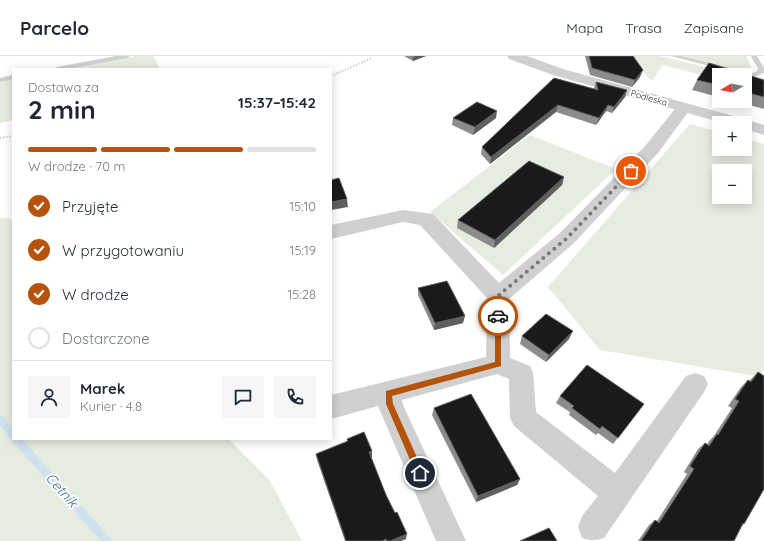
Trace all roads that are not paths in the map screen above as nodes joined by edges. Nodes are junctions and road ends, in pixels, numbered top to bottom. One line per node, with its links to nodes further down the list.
1 (127, 56): 5 (lane)
2 (514, 56): 8 (street, Podleska)
3 (672, 56): 4 (lane)
4 (754, 56)
5 (62, 68)
6 (12, 77): 7 (lane)
7 (0, 80)
8 (683, 108): 9 (street, Podleska); 13 (street)
9 (713, 116)
10 (752, 126): 11 (street)
11 (764, 130)
12 (332, 232): 13 (street)
13 (498, 296): 14 (street)
14 (498, 364): 16 (street); 18 (street)
15 (695, 384): 18 (street)
16 (388, 393): 17 (street); 20 (street)
17 (332, 407)
18 (617, 493): 19 (street)
19 (593, 527)
20 (451, 541)

